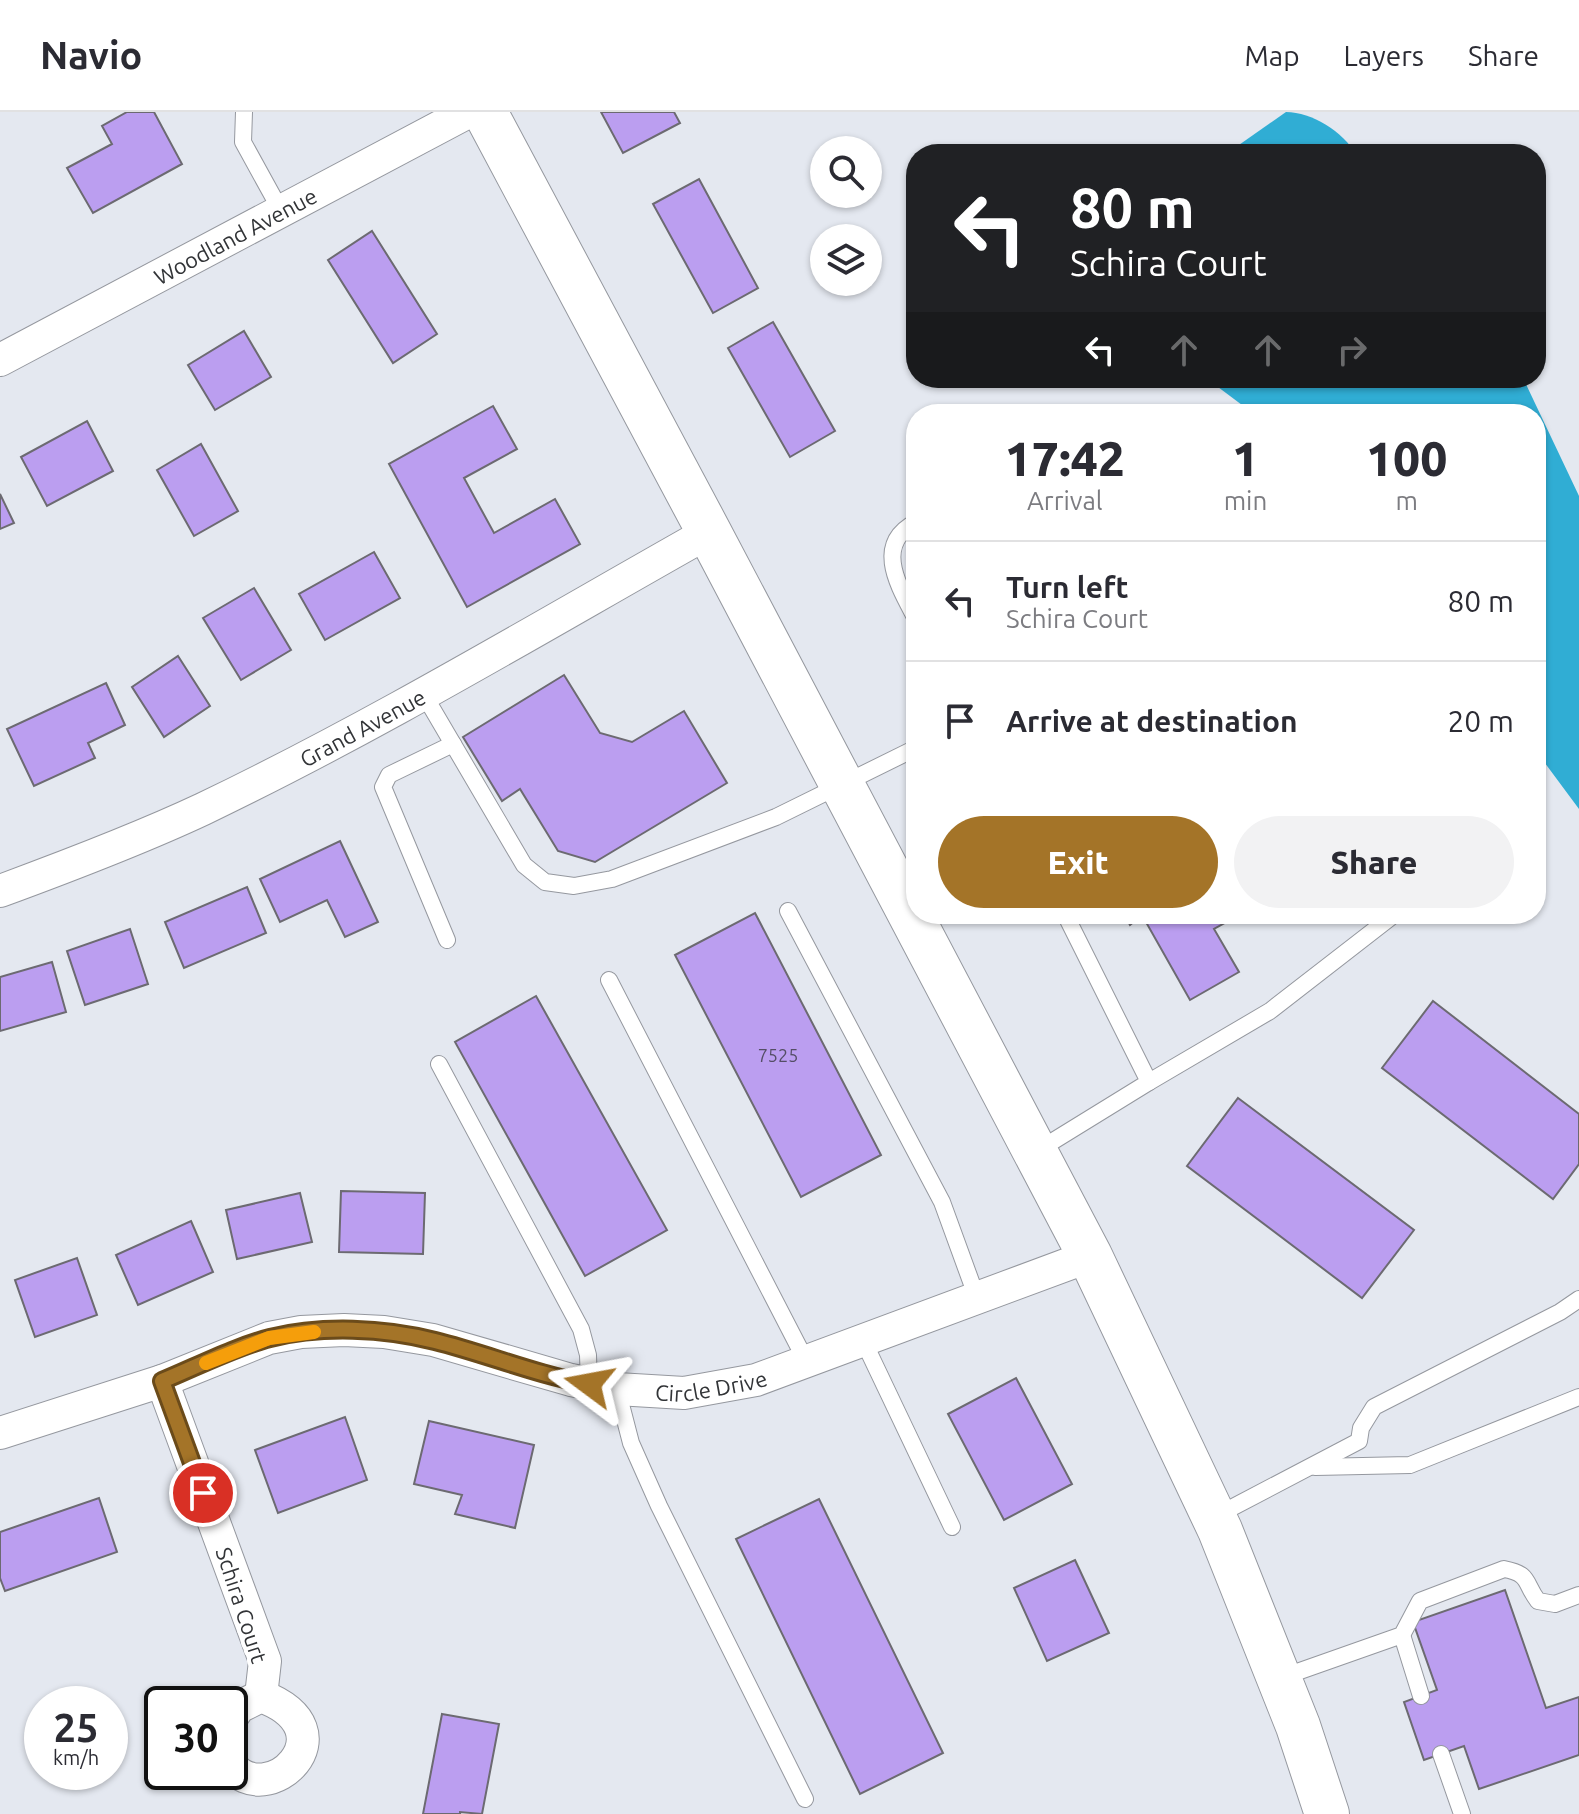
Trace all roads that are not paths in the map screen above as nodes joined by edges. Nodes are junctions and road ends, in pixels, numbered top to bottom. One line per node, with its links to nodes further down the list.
1 (244, 112): 4 (lane)
2 (468, 112): 4 (street, Woodland Avenue)
3 (485, 112): 7 (main road)
4 (281, 211): 5 (street, Woodland Avenue)
5 (0, 360)
6 (906, 527): 8 (lane)
7 (709, 532): 9 (street, Grand Avenue); 12 (main road)
8 (906, 599)
9 (423, 693): 10 (lane); 13 (street, Grand Avenue)
10 (453, 744): 12 (lane); 19 (lane)
11 (906, 753): 12 (lane)
12 (842, 785): 14 (main road)
13 (0, 891)
14 (906, 907)
15 (788, 911): 25 (lane)
16 (915, 924): 23 (main road)
17 (1070, 924): 22 (lane)
18 (1382, 924): 22 (lane)
19 (447, 940)
20 (609, 980): 28 (lane)
21 (439, 1064): 30 (lane)
22 (1149, 1082): 23 (lane)
23 (1035, 1152): 24 (main road)
24 (1090, 1256): 25 (street, Circle Drive); 34 (main road)
25 (977, 1298): 27 (street, Circle Drive)
26 (1579, 1299): 33 (lane)
27 (863, 1340): 28 (street, Circle Drive); 35 (lane)
28 (806, 1361): 30 (street, Circle Drive)
29 (162, 1381): 30 (street, Circle Drive); 32 (street, Circle Drive); 39 (street, Schira Court)
30 (603, 1386): 44 (lane)
31 (1579, 1397): 33 (lane)
32 (0, 1433)
33 (1309, 1467): 34 (lane)
34 (1214, 1517): 38 (main road)
35 (952, 1527)
36 (1579, 1595): 37 (lane)
37 (1402, 1635): 38 (lane); 40 (lane)
38 (1279, 1678): 45 (main road)
39 (261, 1696): 41 (street, Schira Court); 43 (street, Schira Court)
40 (1421, 1696)
41 (248, 1702)
42 (1441, 1754): 46 (lane)
43 (248, 1780)
44 (805, 1799)
45 (1327, 1814)
46 (1462, 1814)

